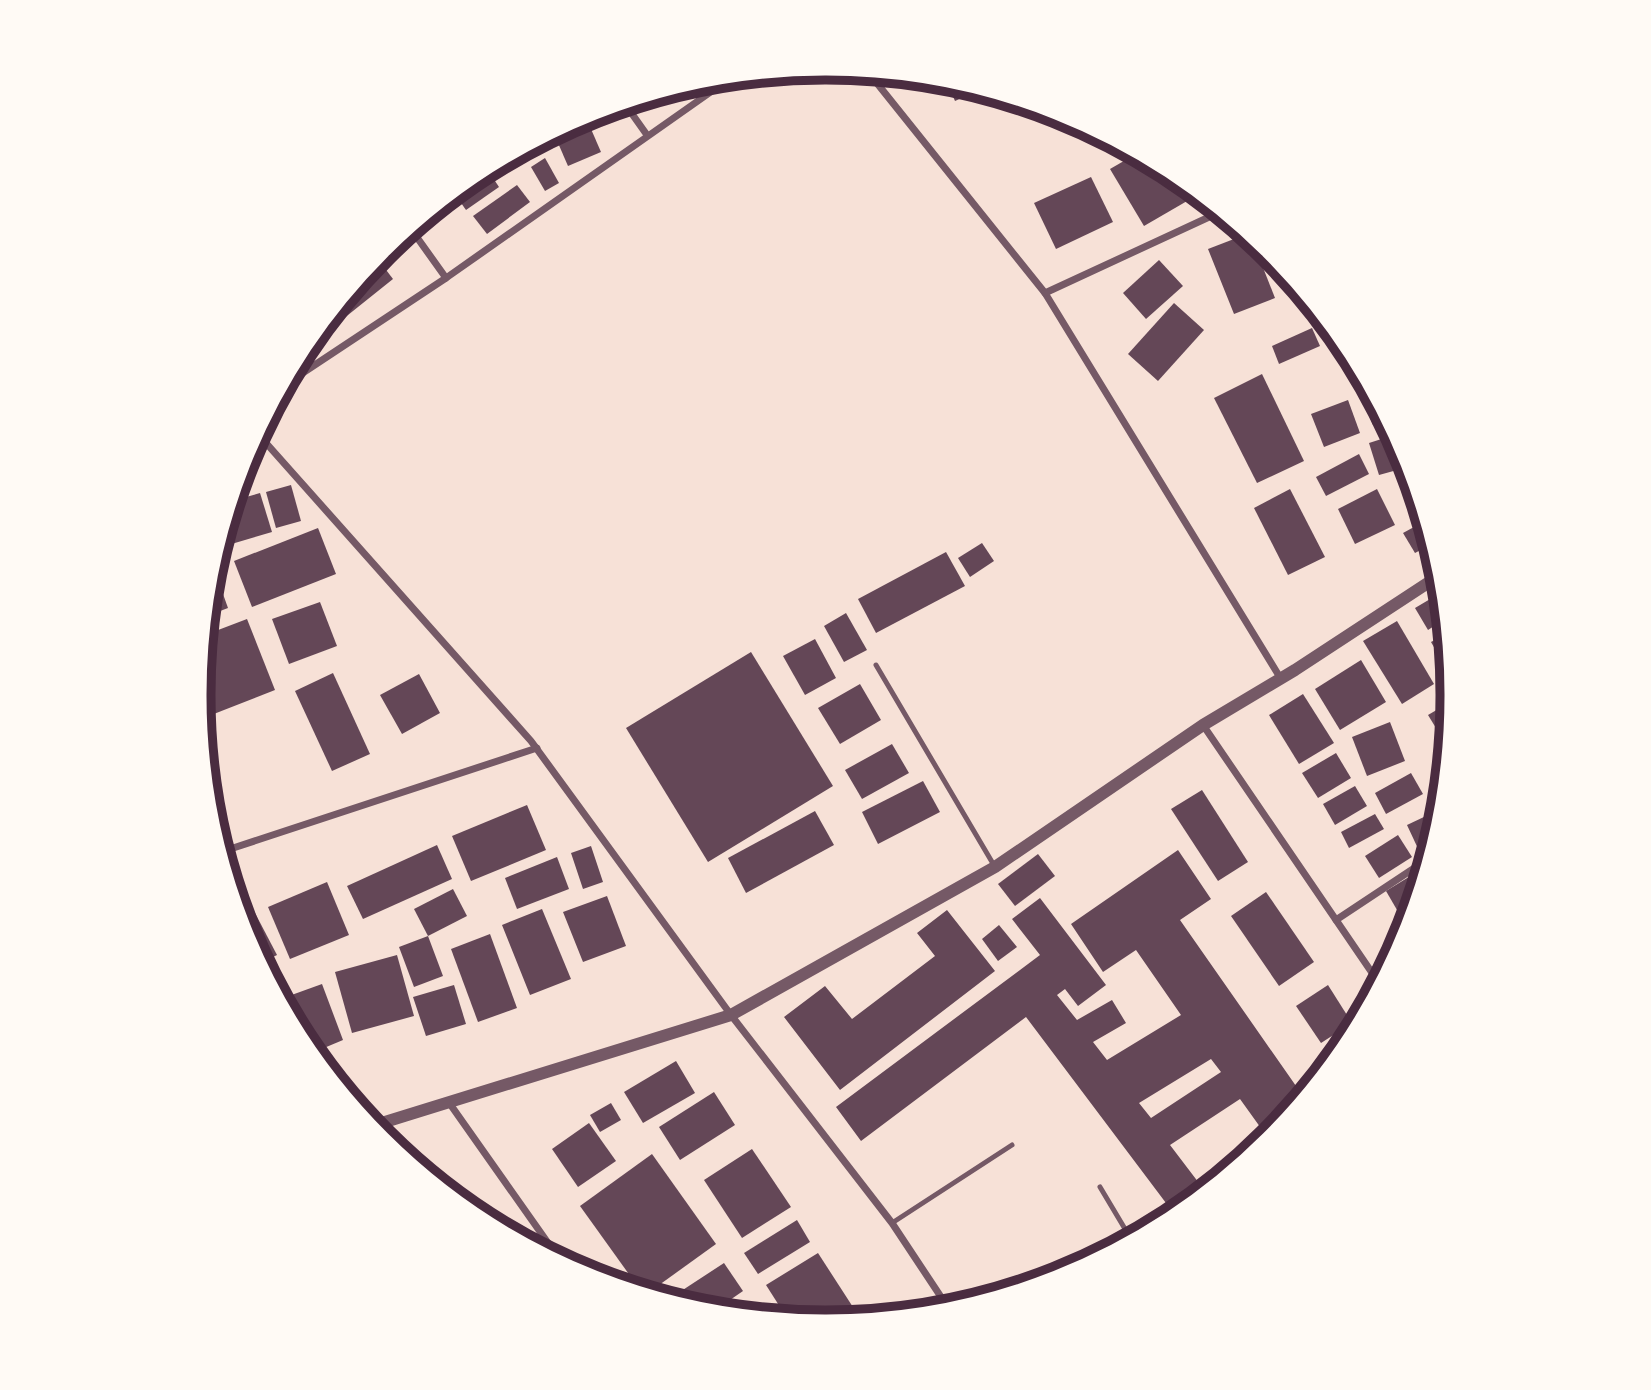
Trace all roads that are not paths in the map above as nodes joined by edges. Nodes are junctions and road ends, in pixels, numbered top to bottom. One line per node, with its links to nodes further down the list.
1 (877, 83): 8 (street)
2 (711, 91): 4 (street)
3 (631, 112): 4 (street)
4 (647, 135): 7 (street)
5 (1211, 216): 8 (street)
6 (416, 236): 7 (street)
7 (446, 278): 9 (street)
8 (1045, 293): 13 (street)
9 (303, 373)
10 (266, 443): 15 (street)
11 (1429, 582): 13 (street)
12 (876, 665): 17 (lane)
13 (1281, 679): 14 (street)
14 (1203, 725): 17 (street); 19 (street)
15 (537, 748): 16 (street); 21 (street)
16 (231, 849)
17 (995, 867): 21 (street)
18 (1415, 868): 19 (street)
19 (1336, 920): 20 (street)
20 (1373, 974)
21 (732, 1014): 22 (street); 26 (street)
22 (450, 1104): 23 (street); 28 (street)
23 (384, 1123)
24 (1012, 1145): 26 (lane)
25 (1100, 1187): 27 (lane)
26 (892, 1223): 29 (street)
27 (1125, 1231)
28 (548, 1243)
29 (942, 1298)

